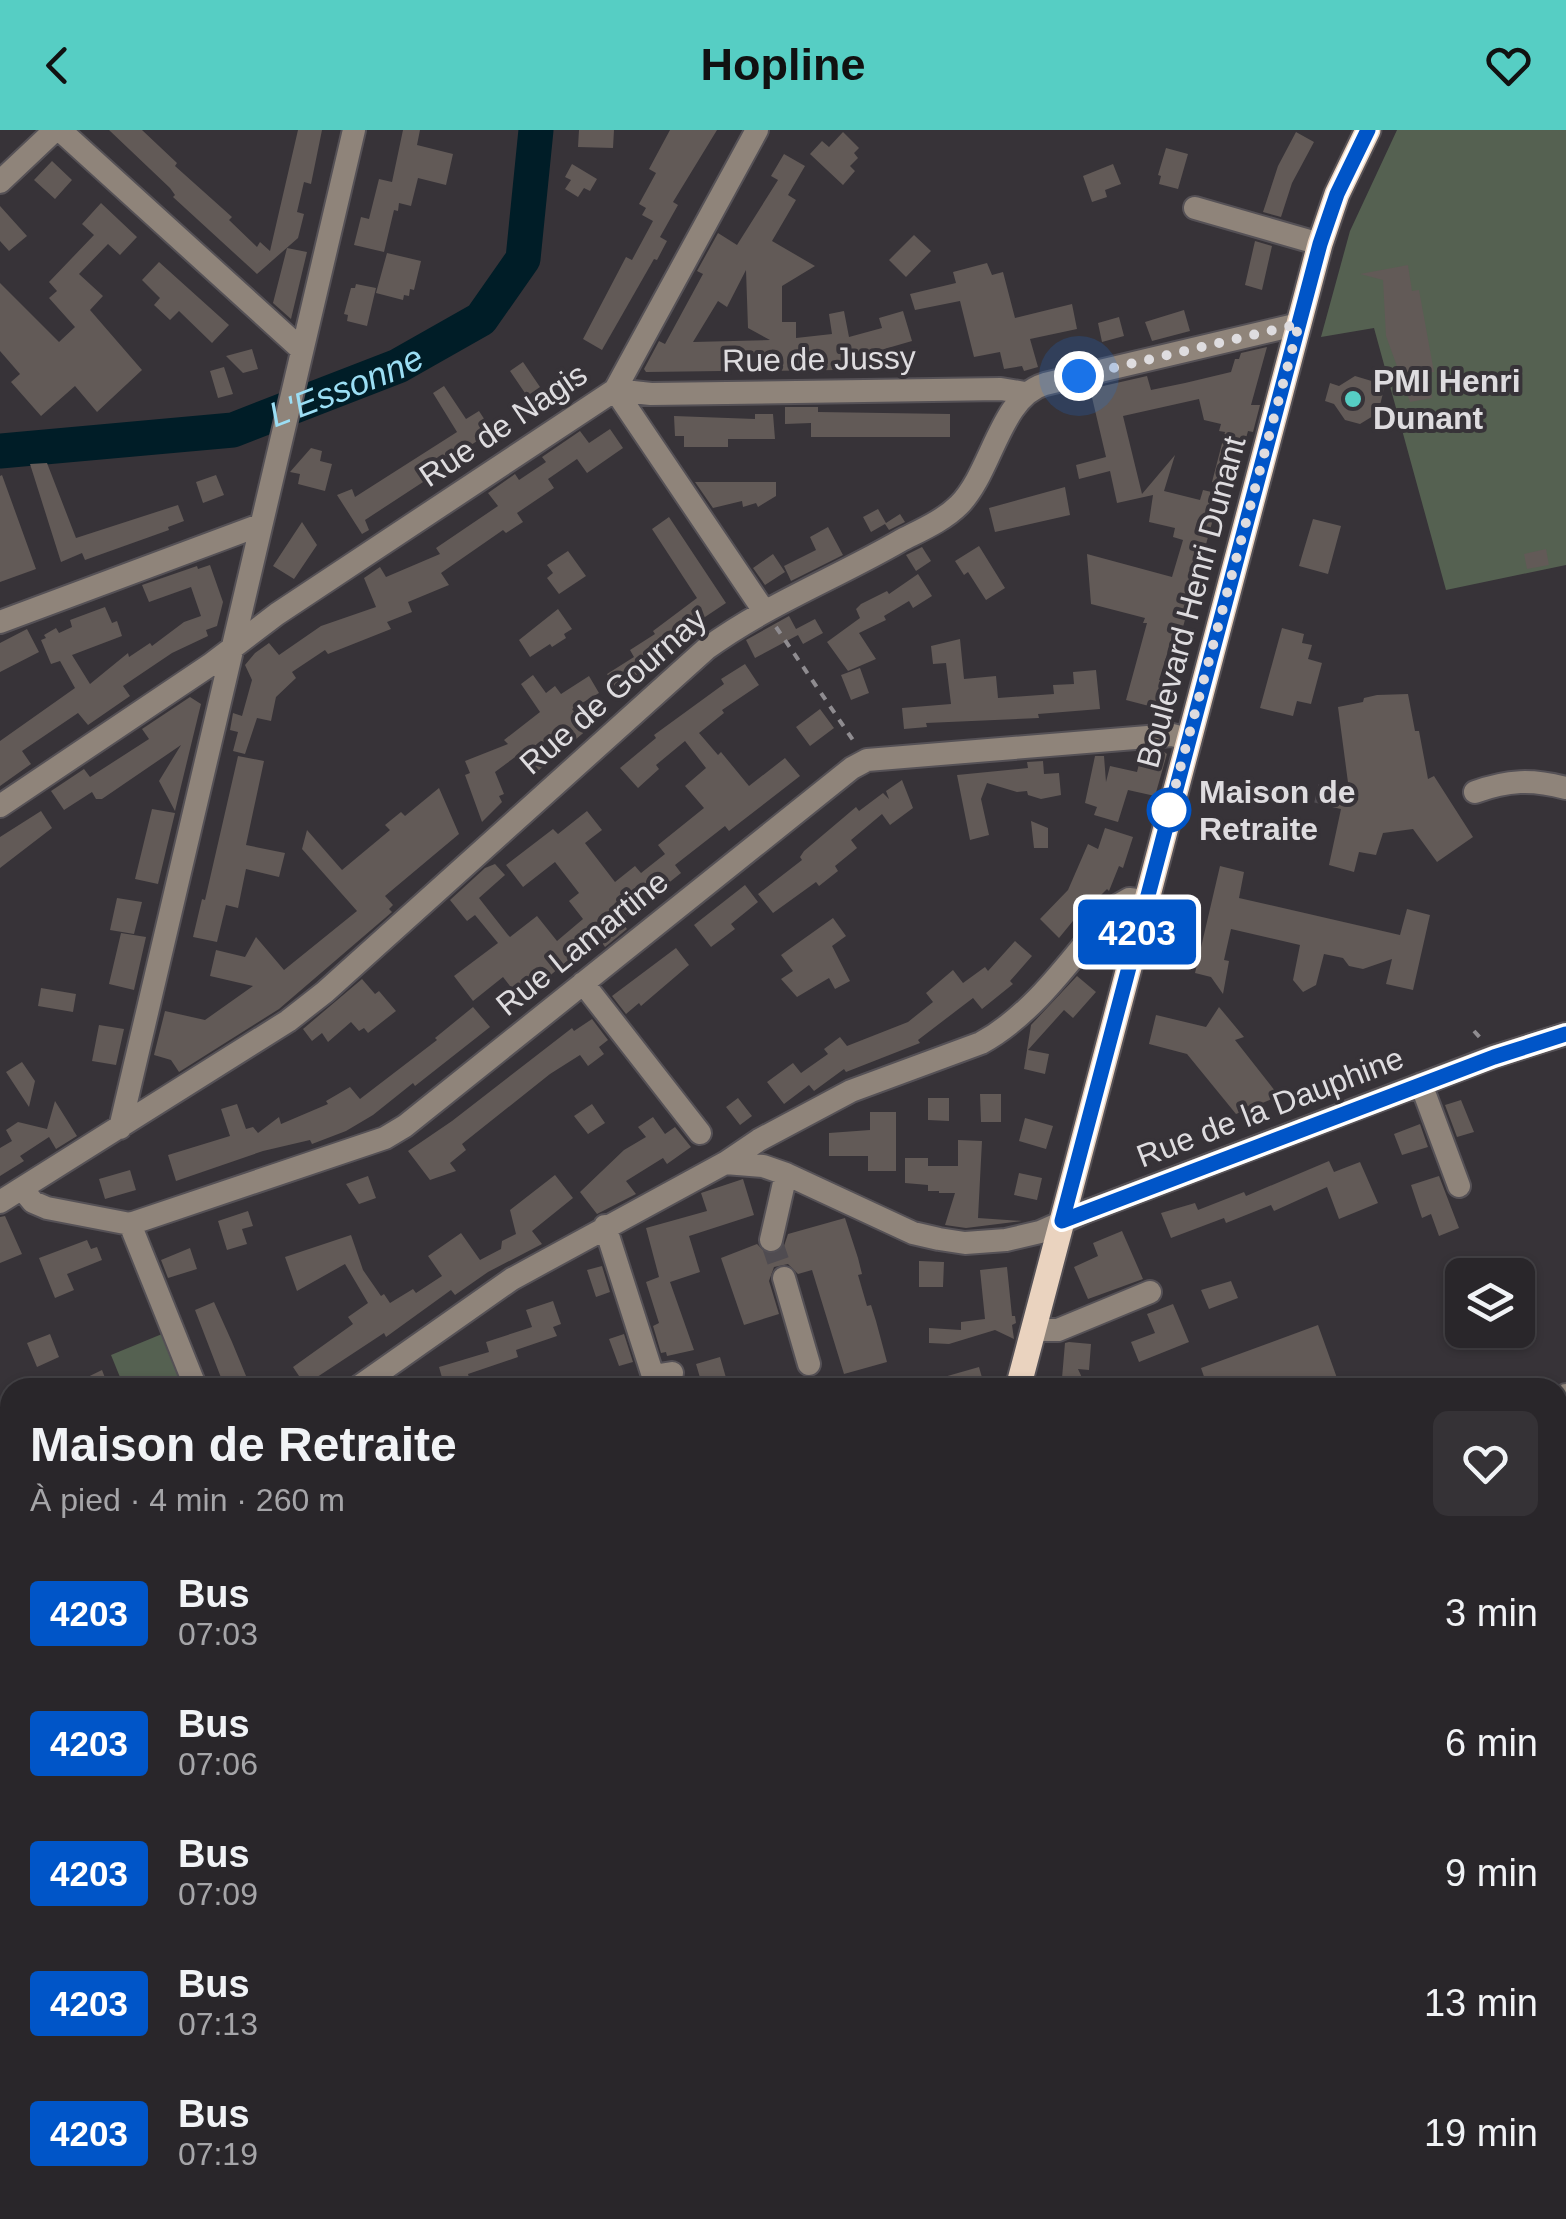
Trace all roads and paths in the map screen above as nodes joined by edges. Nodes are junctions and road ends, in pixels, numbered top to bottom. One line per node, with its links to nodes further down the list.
1 (58, 130): 5 (street); 9 (street)
2 (354, 130): 9 (street)
3 (757, 130): 10 (street, Rue de Nagis)
4 (1368, 130): 7 (main road, Boulevard Henri Dunant)
5 (0, 182)
6 (1195, 208): 7 (street)
7 (1320, 244): 8 (main road, Boulevard Henri Dunant)
8 (1299, 324): 11 (street); 17 (main road, Boulevard Henri Dunant)
9 (302, 350): 12 (street)
10 (615, 390): 11 (street, Rue de Jussy); 13 (street); 15 (street, Rue de Nagis)
11 (1025, 393): 13 (street, Rue de Gournay)
12 (260, 524): 14 (street); 15 (street)
13 (764, 610): 16 (path); 25 (street, Rue de Gournay)
14 (0, 622)
15 (232, 648): 20 (street, Rue de Nagis); 25 (street)
16 (851, 738)
17 (1189, 739): 21 (main road, Boulevard Henri Dunant); 22 (street, Rue Lamartine)
18 (1566, 788): 19 (street)
19 (1475, 792)
20 (0, 806)
21 (1145, 901): 27 (street); 32 (main road, Boulevard Henri Dunant)
22 (583, 984): 26 (street); 33 (street, Rue Lamartine)
23 (1566, 1034): 24 (street, Rue de la Dauphine)
24 (1421, 1084): 29 (street); 32 (street, Rue de la Dauphine)
25 (120, 1128): 30 (street, Rue de Gournay)
26 (700, 1133)
27 (725, 1163): 28 (street, Rue de la Dauphine); 34 (street)
28 (786, 1174): 32 (street, Rue de la Dauphine); 35 (street)
29 (1459, 1186)
30 (24, 1190): 31 (street, Rue de Gournay); 33 (street, Rue Lamartine)
31 (0, 1202)
32 (1062, 1221): 38 (main road, Boulevard Henri Dunant)
33 (130, 1224): 41 (street)
34 (605, 1226): 40 (street); 42 (street)
35 (771, 1240)
36 (784, 1278): 39 (street)
37 (1150, 1292): 38 (street)
38 (1033, 1330): 43 (main road, Boulevard Henri Dunant)
39 (809, 1364)
40 (672, 1372)
41 (192, 1378)
42 (371, 1378)
43 (1021, 1378)

